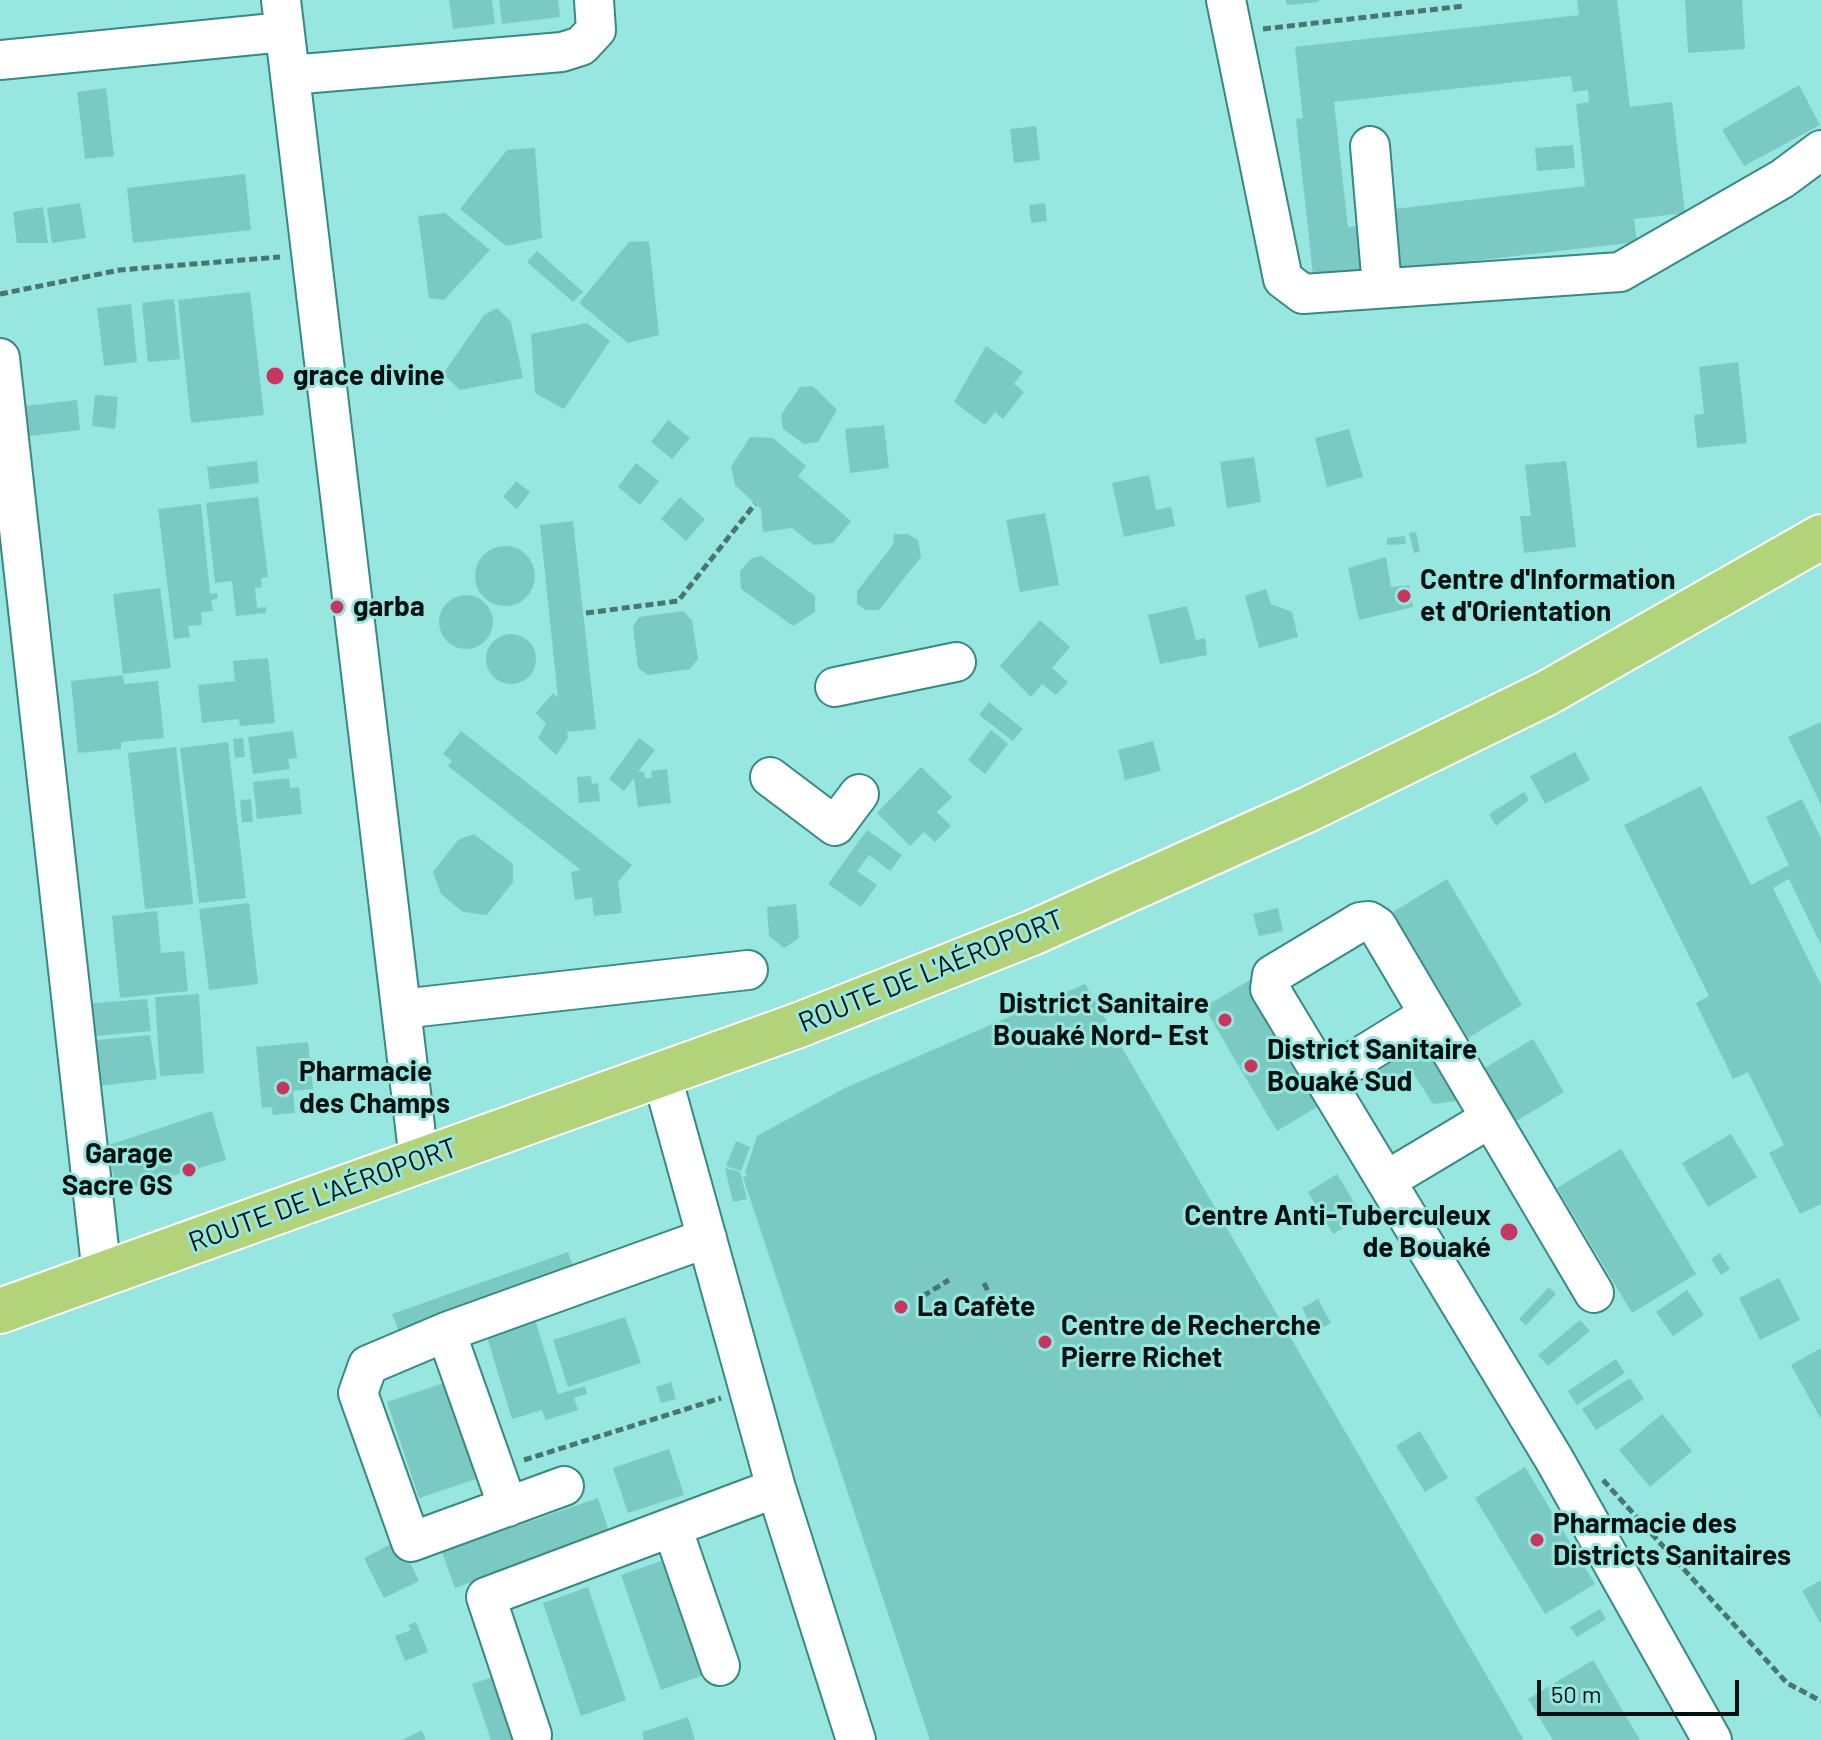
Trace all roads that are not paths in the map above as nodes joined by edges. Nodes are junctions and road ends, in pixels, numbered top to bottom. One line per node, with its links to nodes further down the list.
1 (594, 0): 5 (street)
2 (282, 16): 4 (street); 5 (street)
3 (1230, 16): 8 (street)
4 (0, 60)
5 (290, 75): 16 (street)
6 (1370, 146): 8 (street)
7 (1821, 150): 8 (street)
8 (1382, 287)
9 (0, 358): 24 (street)
10 (1821, 537): 18 (main road, ROUTE DE L'AÉROPORT)
11 (956, 662): 12 (street)
12 (835, 687)
13 (770, 777): 14 (street)
14 (859, 794)
15 (748, 970): 16 (street)
16 (401, 1009): 21 (street)
17 (1428, 1015): 19 (street); 19 (street); 20 (street)
18 (661, 1073): 21 (main road, ROUTE DE L'AÉROPORT); 23 (street)
19 (1326, 1078): 22 (street)
20 (1489, 1119): 22 (street); 25 (street)
21 (419, 1160): 24 (main road, ROUTE DE L'AÉROPORT)
22 (1387, 1180): 35 (street)
23 (707, 1238): 27 (street); 29 (street)
24 (102, 1275): 26 (main road, ROUTE DE L'AÉROPORT)
25 (1594, 1293)
26 (0, 1311)
27 (446, 1332): 30 (street); 30 (street)
28 (564, 1486): 30 (street)
29 (776, 1488): 31 (street); 34 (street)
30 (508, 1507)
31 (672, 1527): 32 (street); 33 (street)
32 (720, 1666)
33 (532, 1735)
34 (856, 1740)
35 (1712, 1740)

